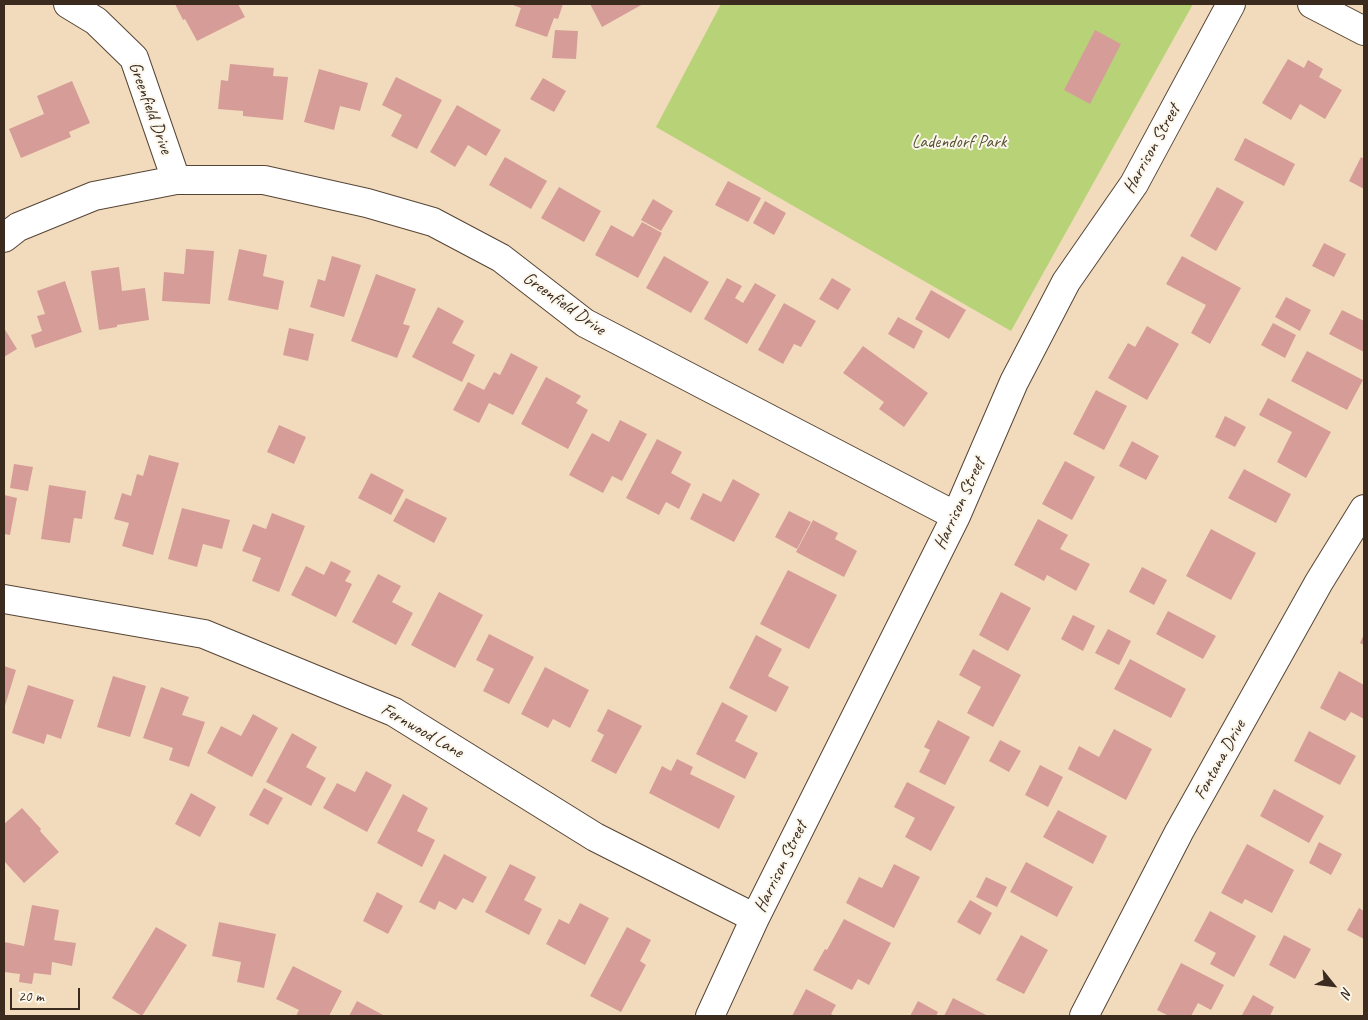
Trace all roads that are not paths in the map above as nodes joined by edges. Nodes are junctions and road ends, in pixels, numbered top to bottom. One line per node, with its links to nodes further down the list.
1 (68, 4): 5 (street, Greenfield Drive)
2 (1231, 4): 8 (street, Harrison Street)
3 (1312, 4): 4 (street)
4 (1364, 31)
5 (176, 180): 6 (street, Greenfield Drive); 8 (street, Greenfield Drive)
6 (4, 238)
7 (1364, 509): 12 (street, Fontana Drive)
8 (956, 516): 10 (street, Harrison Street)
9 (4, 599): 10 (street, Fernwood Lane)
10 (756, 918): 11 (street, Harrison Street)
11 (710, 1016)
12 (1084, 1016)

